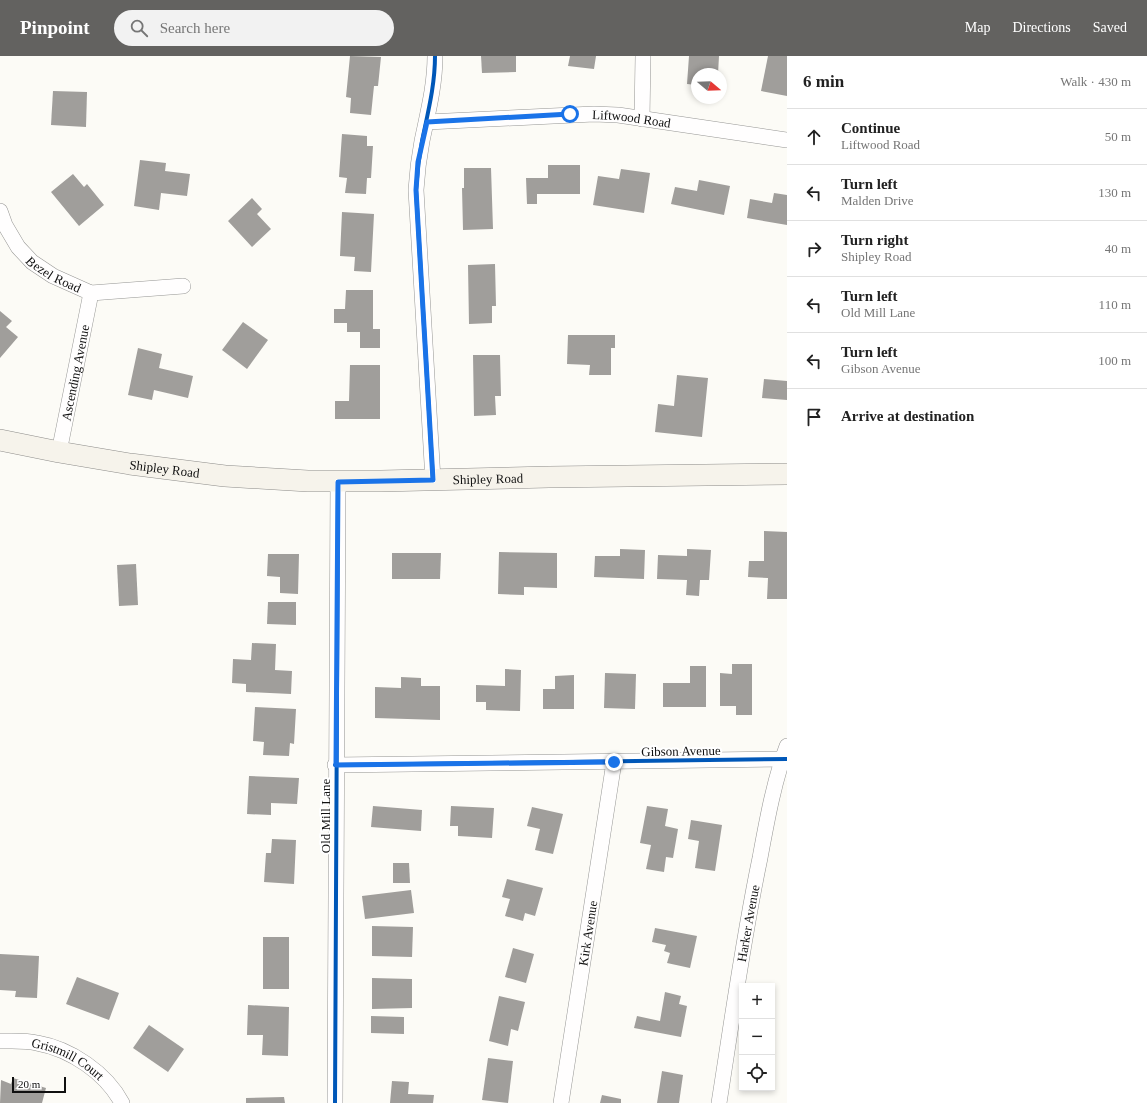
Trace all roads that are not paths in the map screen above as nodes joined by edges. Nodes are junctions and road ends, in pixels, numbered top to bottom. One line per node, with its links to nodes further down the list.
1 (435, 56): 4 (street)
2 (643, 56): 3 (street)
3 (642, 118): 4 (street, Liftwood Road); 5 (street, Liftwood Road)
4 (427, 122): 12 (street)
5 (787, 140)
6 (0, 211): 8 (street, Bezel Road)
7 (183, 286): 8 (street, Bezel Road)
8 (91, 293): 10 (street, Ascending Avenue)
9 (0, 440): 10 (main road, Shipley Road)
10 (59, 452): 13 (main road, Shipley Road)
11 (787, 474): 12 (main road, Shipley Road)
12 (433, 480): 13 (main road, Shipley Road)
13 (338, 482): 16 (street, Old Mill Lane)
14 (785, 754): 15 (street, Gibson Avenue); 21 (street, Harker Avenue)
15 (614, 762): 16 (street, Gibson Avenue); 20 (street, Kirk Avenue)
16 (336, 765): 19 (street, Old Mill Lane)
17 (0, 1041): 18 (street, Gristmill Court)
18 (122, 1103)
19 (335, 1103)
20 (561, 1103)
21 (719, 1103)

